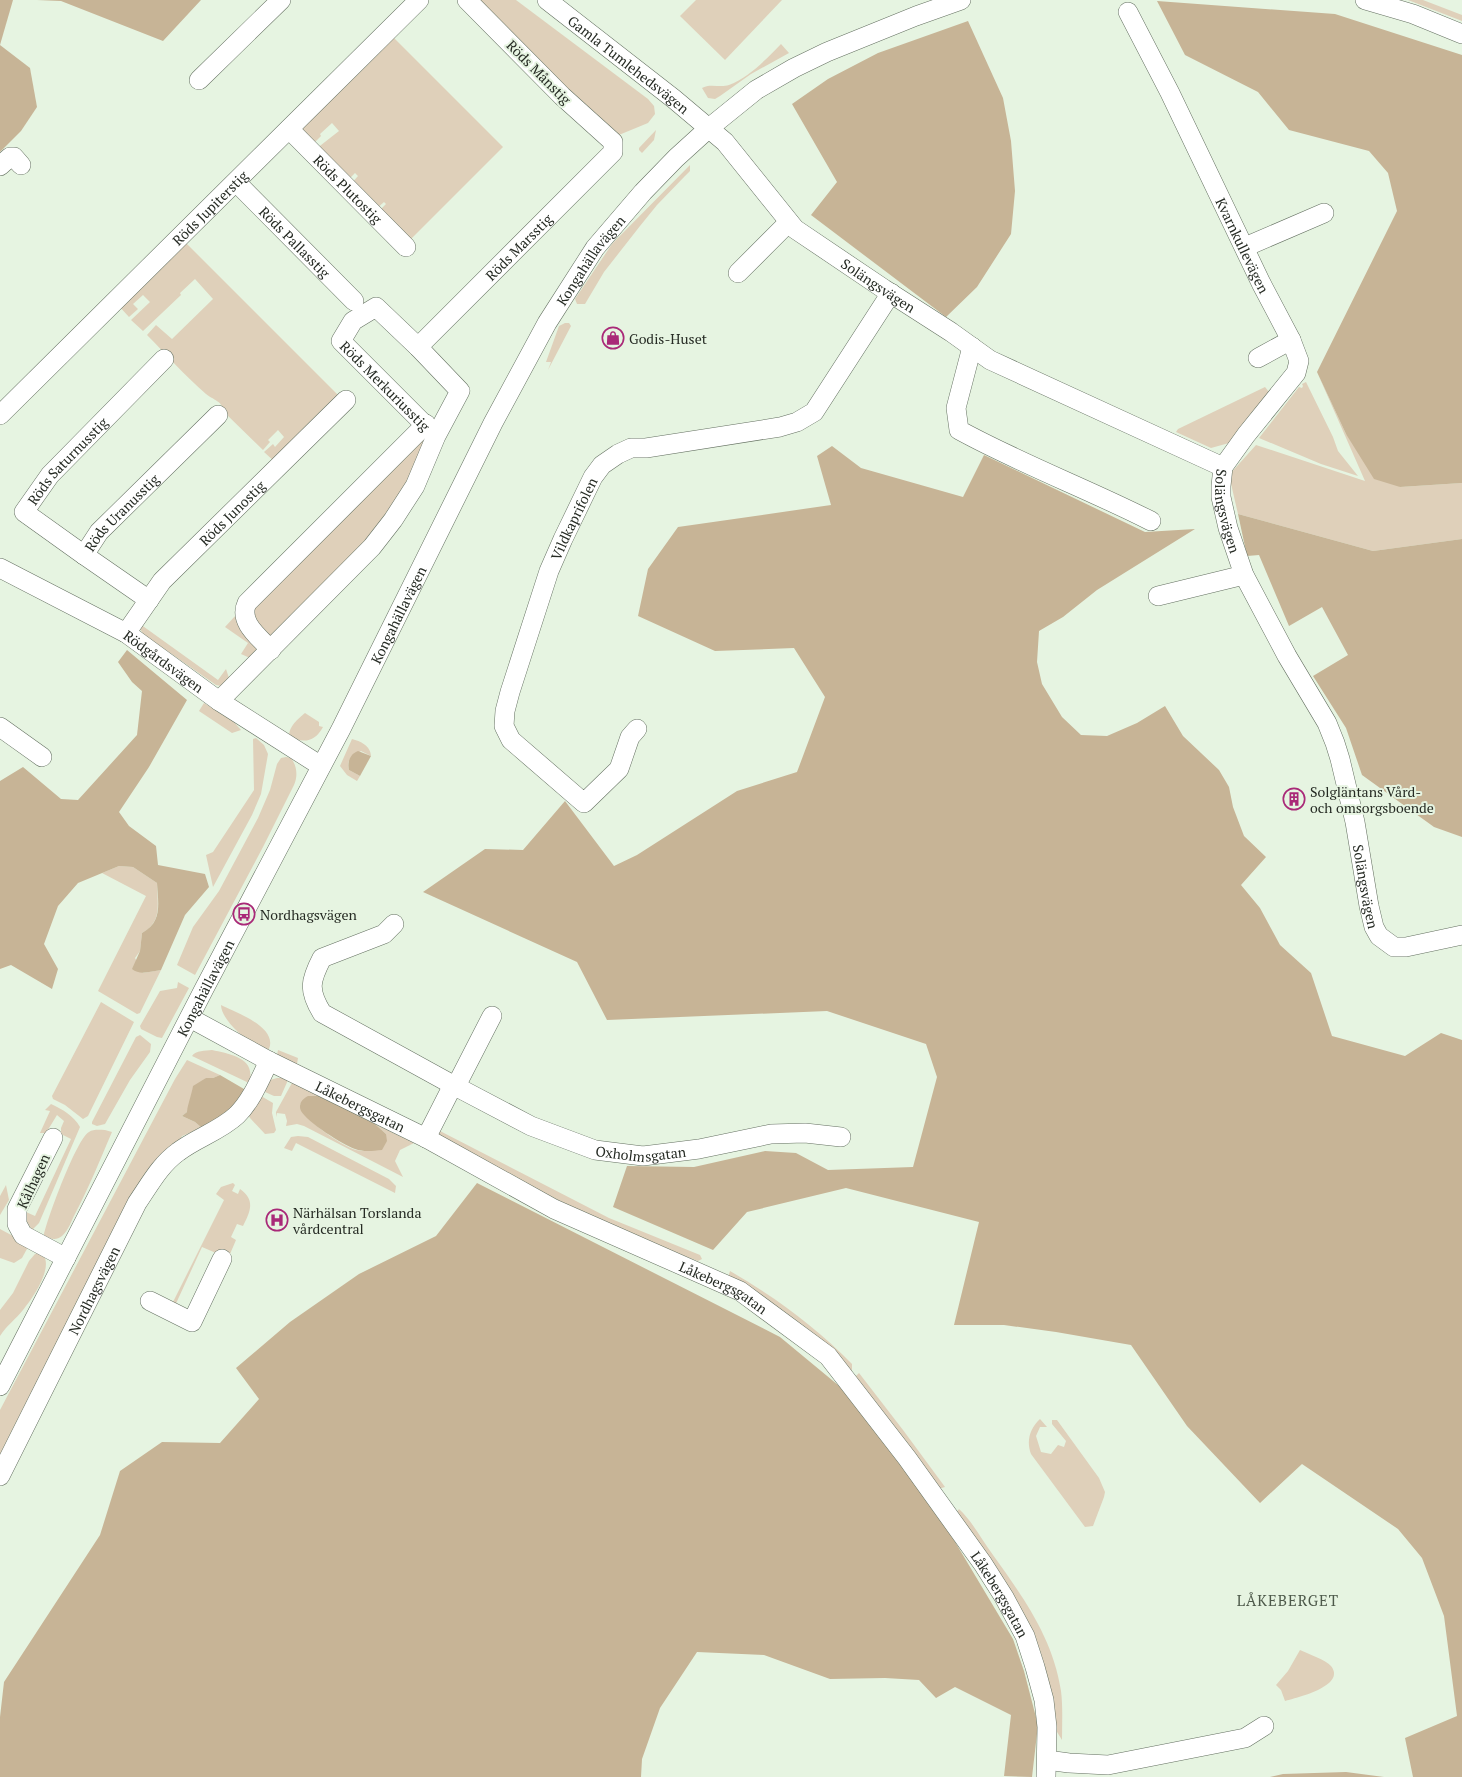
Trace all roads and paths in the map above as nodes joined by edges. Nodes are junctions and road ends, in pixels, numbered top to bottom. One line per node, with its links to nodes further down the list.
1 (280, 0): 10 (street)
2 (419, 0): 12 (street, Röds Jupiterstig)
3 (467, 0): 13 (street, Röds Månstig)
4 (547, 0): 11 (street, Gamla Tumlehedsvägen)
5 (961, 0): 7 (street, Kongahällavägen)
6 (1366, 0): 9 (street)
7 (913, 8): 11 (street, Kongahällavägen)
8 (1128, 12): 20 (street, Kvarnkullevägen)
9 (1462, 34)
10 (198, 80)
11 (709, 128): 18 (street, Solängsvägen); 46 (street, Kongahällavägen)
12 (289, 129): 16 (street, Röds Jupiterstig); 19 (street, Röds Plutostig)
13 (613, 142): 25 (street, Röds Marsstig)
14 (21, 165): 15 (street)
15 (0, 166)
16 (236, 182): 23 (street, Röds Pallasstig); 30 (street, Röds Jupiterstig)
17 (1324, 212): 20 (street)
18 (789, 222): 21 (street); 22 (street, Solängsvägen)
19 (406, 247)
20 (1244, 248): 24 (street, Kvarnkullevägen)
21 (738, 273)
22 (891, 293): 26 (street, Solängsvägen); 44 (street, Vildkaprifolen)
23 (354, 301)
24 (1291, 340): 27 (street); 33 (street, Kvarnkullevägen)
25 (418, 347): 32 (street, Röds Merkuriusstig); 32 (street, Röds Merkuriusstig)
26 (972, 347): 33 (street, Solängsvägen); 34 (street)
27 (1258, 358)
28 (164, 359): 35 (street, Röds Saturnusstig)
29 (346, 400): 39 (street, Röds Junostig)
30 (0, 415)
31 (218, 415): 35 (street, Röds Uranusstig)
32 (431, 430): 41 (street, Röds Merkuriusstig); 41 (street)
33 (1223, 467): 37 (street, Solängsvägen)
34 (1151, 521)
35 (84, 555): 39 (street, Röds Uranusstig)
36 (0, 568): 40 (street, Rödgårdsvägen)
37 (1244, 575): 38 (street); 48 (street, Solängsvägen)
38 (1158, 596)
39 (149, 600): 40 (street, Röds Junostig)
40 (126, 633): 42 (street, Rödgårdsvägen)
41 (271, 650): 42 (street, Röds Merkuriusstig)
42 (219, 701): 46 (street, Rödgårdsvägen)
43 (0, 727): 45 (street)
44 (637, 729)
45 (42, 758)
46 (321, 766): 50 (street, Kongahällavägen)
47 (394, 924): 52 (street, Oxholmsgatan)
48 (1462, 935)
49 (492, 1016): 52 (street)
50 (190, 1018): 51 (street, Låkebergsgatan); 56 (street, Kongahällavägen)
51 (269, 1061): 54 (street, Låkebergsgatan); 60 (street, Nordhagsvägen)
52 (455, 1086): 54 (street); 55 (street, Oxholmsgatan)
53 (53, 1138): 56 (street, Kålhagen)
54 (426, 1138): 62 (street, Låkebergsgatan)
55 (841, 1138)
56 (66, 1258): 59 (street, Kongahällavägen)
57 (222, 1259): 58 (street)
58 (150, 1301)
59 (0, 1386)
60 (0, 1476)
61 (1264, 1726): 62 (street)
62 (1047, 1767): 63 (street)
63 (1076, 1777)

